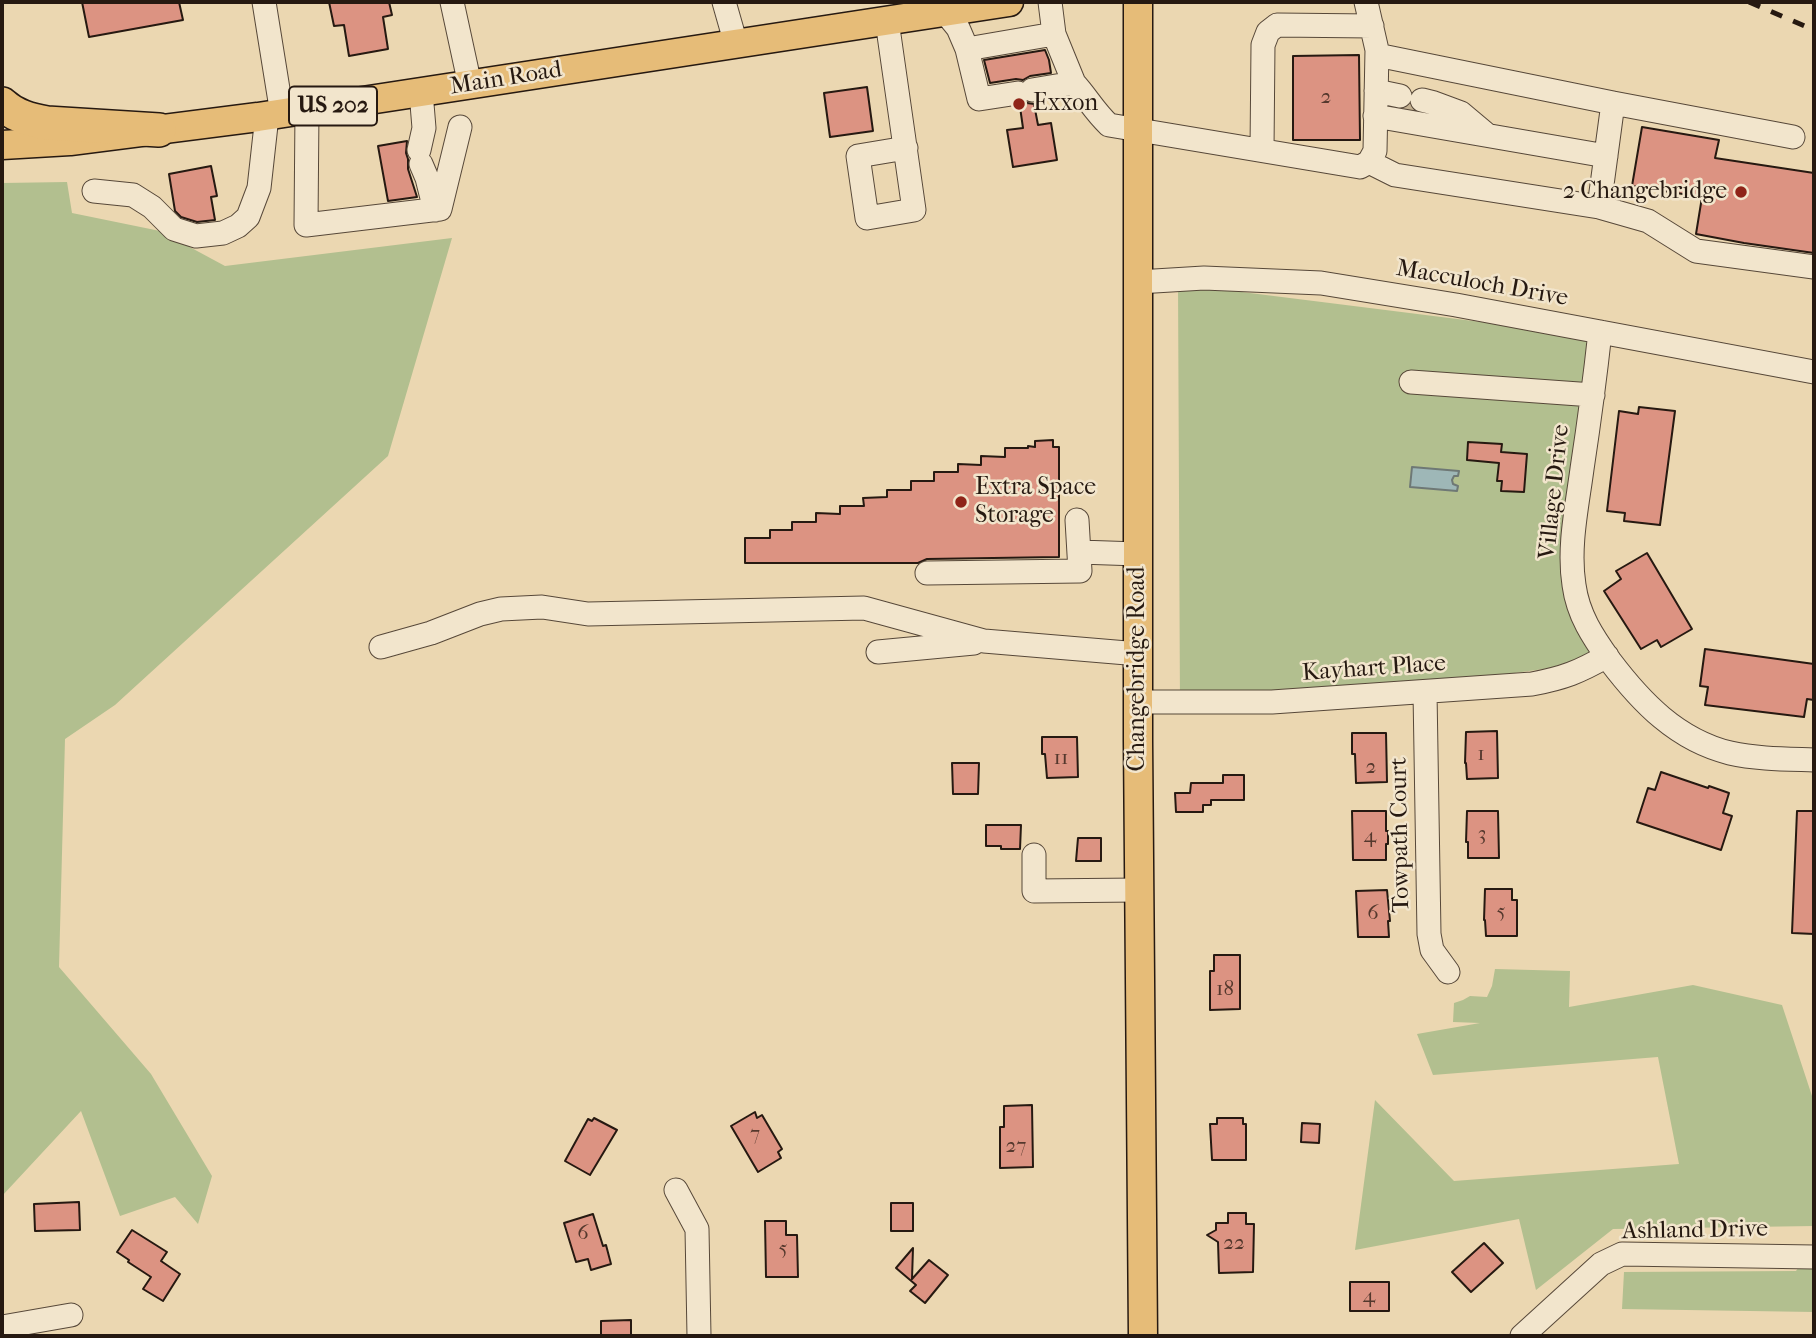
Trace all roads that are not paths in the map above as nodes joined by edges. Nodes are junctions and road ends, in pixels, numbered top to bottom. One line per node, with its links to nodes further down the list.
1 (264, 2): 21 (street)
2 (452, 2): 16 (street)
3 (724, 2): 12 (street)
4 (1003, 2): 8 (main road, Main Road / US 202)
5 (1050, 2): 11 (street)
6 (1138, 2): 24 (main road, Changebridge Road)
7 (1366, 2): 10 (street)
8 (945, 12): 9 (main road, Main Road / US 202); 13 (street)
9 (887, 21): 12 (main road, Main Road / US 202); 28 (street)
10 (1372, 26): 14 (street); 29 (street)
11 (1054, 34): 13 (street); 15 (street)
12 (736, 44): 16 (main road, Main Road / US 202)
13 (967, 49): 15 (street)
14 (1377, 55): 18 (street); 19 (street)
15 (1074, 83): 24 (street)
16 (470, 85): 17 (main road, Main Road / US 202)
17 (421, 92): 21 (main road, Main Road / US 202); 30 (street)
18 (1395, 103): 25 (street); 25 (street); 33 (street)
19 (1613, 103): 26 (street); 31 (street)
20 (2, 104): 23 (highway)
21 (286, 113): 23 (main road, Main Road / US 202); 34 (street); 36 (street)
22 (460, 127): 32 (street)
23 (159, 130): 27 (main road, Main Road / US 202)
24 (1138, 130): 29 (street); 38 (main road, Changebridge Road)
25 (1489, 136): 31 (street)
26 (1793, 137)
27 (2, 145)
28 (906, 148)
29 (1262, 150): 33 (street)
30 (424, 152): 32 (street); 36 (street)
31 (1606, 156): 35 (street)
32 (453, 158): 36 (street)
33 (1369, 162): 35 (street)
34 (94, 191)
35 (1599, 207): 37 (street)
36 (435, 210)
37 (1814, 267)
38 (1138, 282): 39 (street, Macculoch Drive); 45 (main road, Changebridge Road)
39 (1601, 332): 40 (street, Macculoch Drive); 42 (street, Village Drive)
40 (1814, 372)
41 (1411, 382): 42 (street)
42 (1593, 396): 51 (street, Village Drive)
43 (1077, 520): 44 (street)
44 (1079, 552): 45 (street); 46 (street)
45 (1138, 554): 50 (main road, Changebridge Road)
46 (927, 573)
47 (984, 641): 48 (street); 49 (street); 50 (street)
48 (381, 647)
49 (878, 652)
50 (1139, 654): 53 (main road, Changebridge Road)
51 (1607, 656): 52 (street, Kayhart Place); 54 (street, Village Drive)
52 (1425, 692): 53 (street, Kayhart Place); 57 (street, Towpath Court)
53 (1139, 702): 56 (main road, Changebridge Road)
54 (1814, 760)
55 (1034, 855): 56 (street)
56 (1139, 890): 63 (main road, Changebridge Road)
57 (1448, 972)
58 (676, 1190): 62 (street)
59 (1814, 1257): 64 (street, Ashland Drive)
60 (71, 1315): 61 (street)
61 (2, 1327)
62 (699, 1336)
63 (1143, 1336)
64 (1522, 1336)

